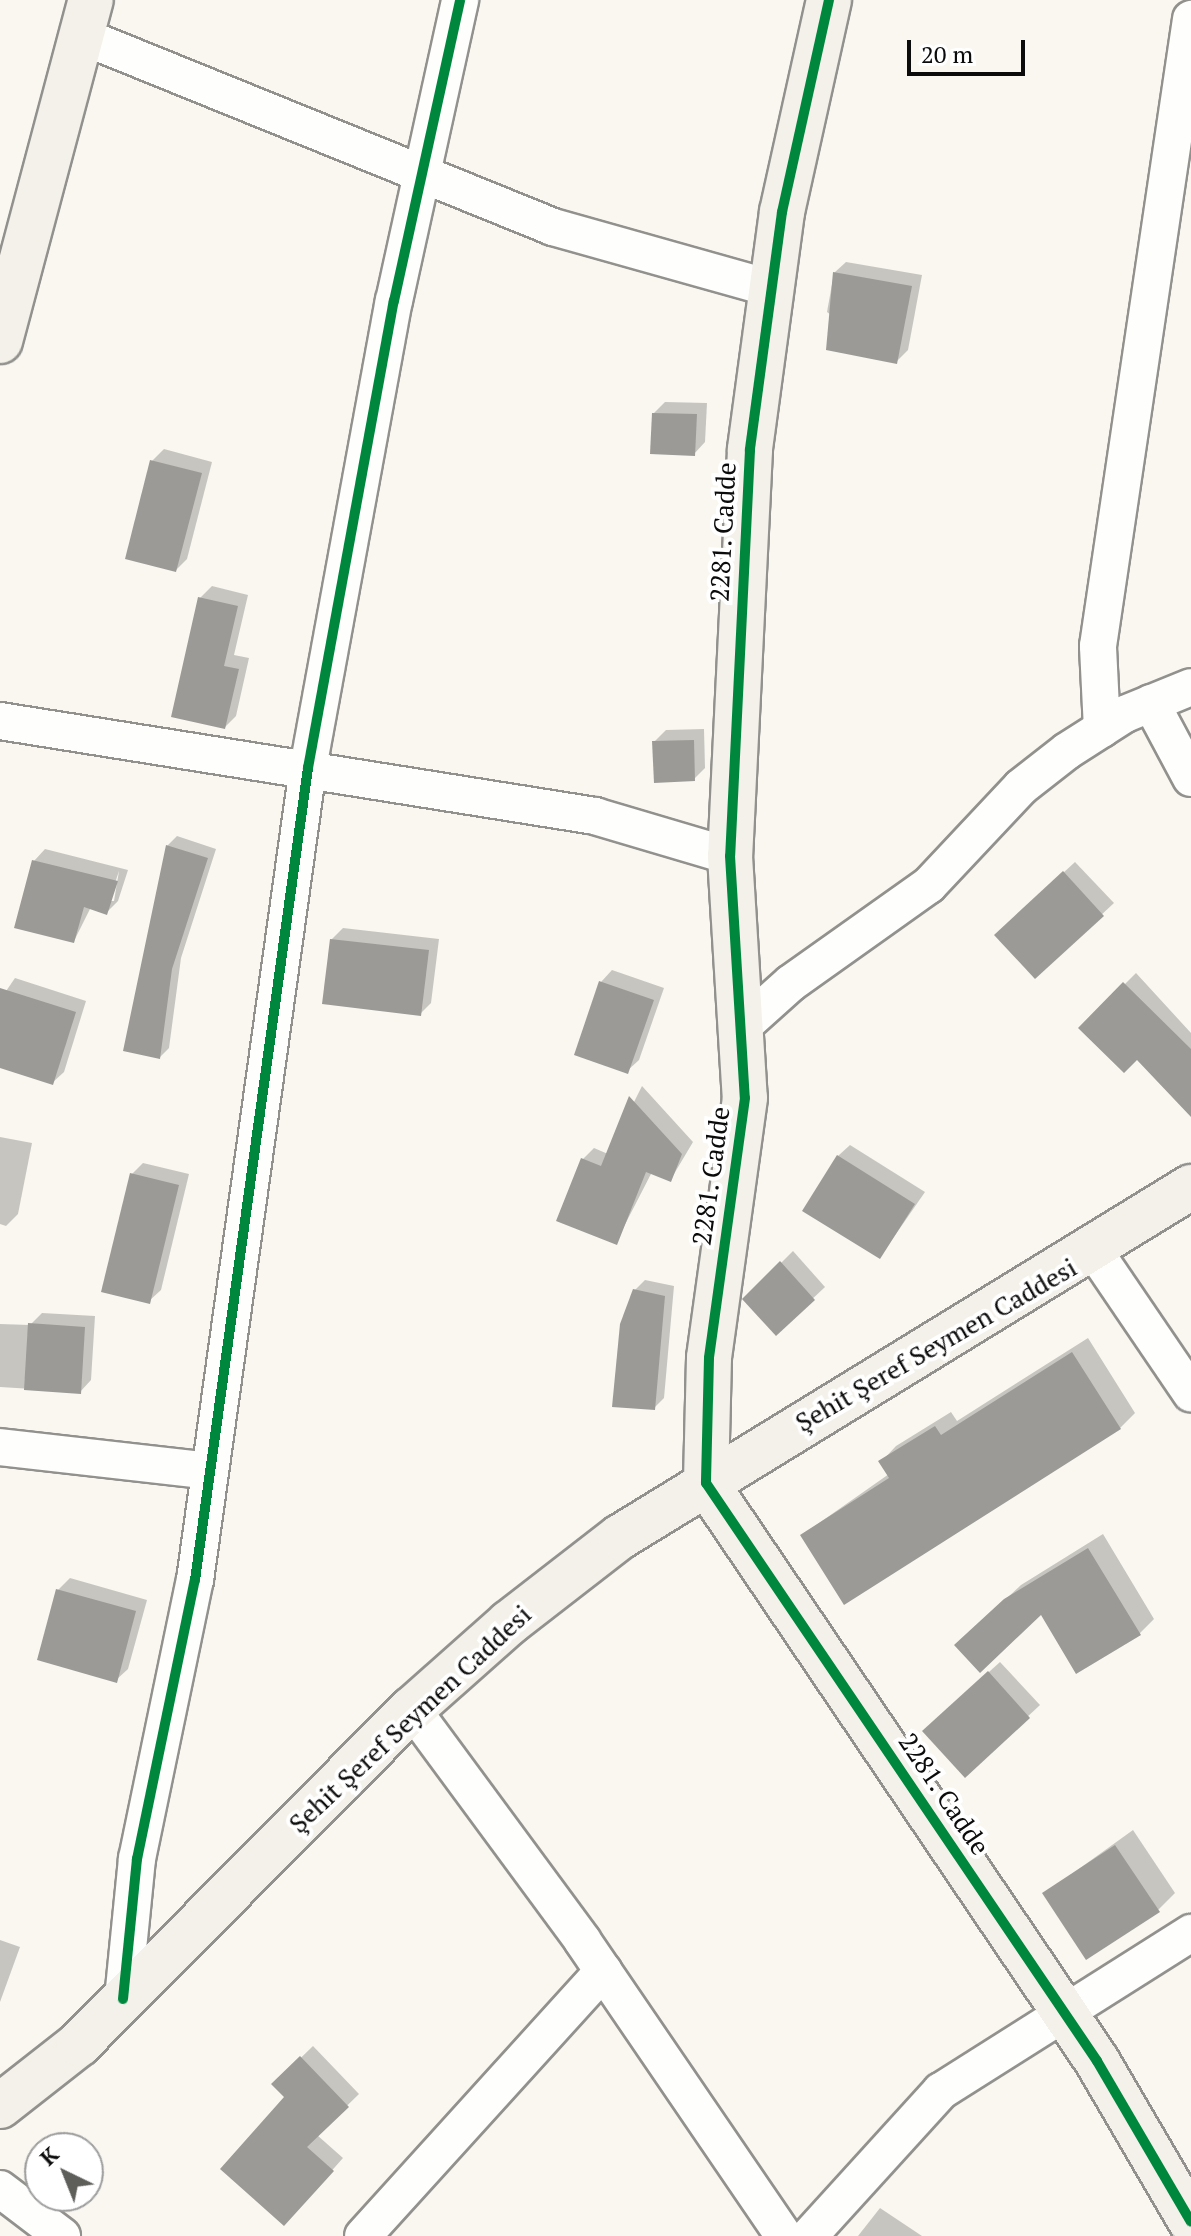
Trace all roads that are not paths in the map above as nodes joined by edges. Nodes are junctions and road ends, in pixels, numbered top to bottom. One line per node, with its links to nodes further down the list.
1 (460, 0): 5 (street)
2 (829, 0): 6 (street, 2281. Cadde)
3 (86, 18): 5 (street); 7 (street)
4 (1191, 19): 11 (street)
5 (423, 176): 6 (street); 12 (street)
6 (770, 288): 14 (street, 2281. Cadde)
7 (0, 341)
8 (1191, 687): 9 (street)
9 (1151, 703): 11 (street); 13 (street)
10 (0, 721): 12 (street)
11 (1102, 729): 15 (street)
12 (308, 768): 14 (street); 20 (street)
13 (1191, 778)
14 (730, 856): 15 (street, 2281. Cadde)
15 (743, 1026): 21 (street, 2281. Cadde)
16 (1191, 1187): 17 (street, Şehit Şeref Seymen Caddesi)
17 (1095, 1252): 18 (street); 21 (street, Şehit Şeref Seymen Caddesi)
18 (1191, 1393)
19 (0, 1447): 20 (street)
20 (210, 1471): 25 (street)
21 (706, 1483): 22 (street, Şehit Şeref Seymen Caddesi); 26 (street, 2281. Cadde)
22 (412, 1709): 24 (street); 25 (street, Şehit Şeref Seymen Caddesi)
23 (1191, 1933): 26 (street)
24 (603, 1971): 31 (street); 32 (street)
25 (123, 1999): 27 (street, Şehit Şeref Seymen Caddesi)
26 (1063, 2011): 29 (street, 2281. Cadde); 33 (street)
27 (0, 2106)
28 (0, 2189): 30 (street)
29 (1191, 2222)
30 (62, 2236)
31 (363, 2236)
32 (784, 2236)
33 (809, 2236)

